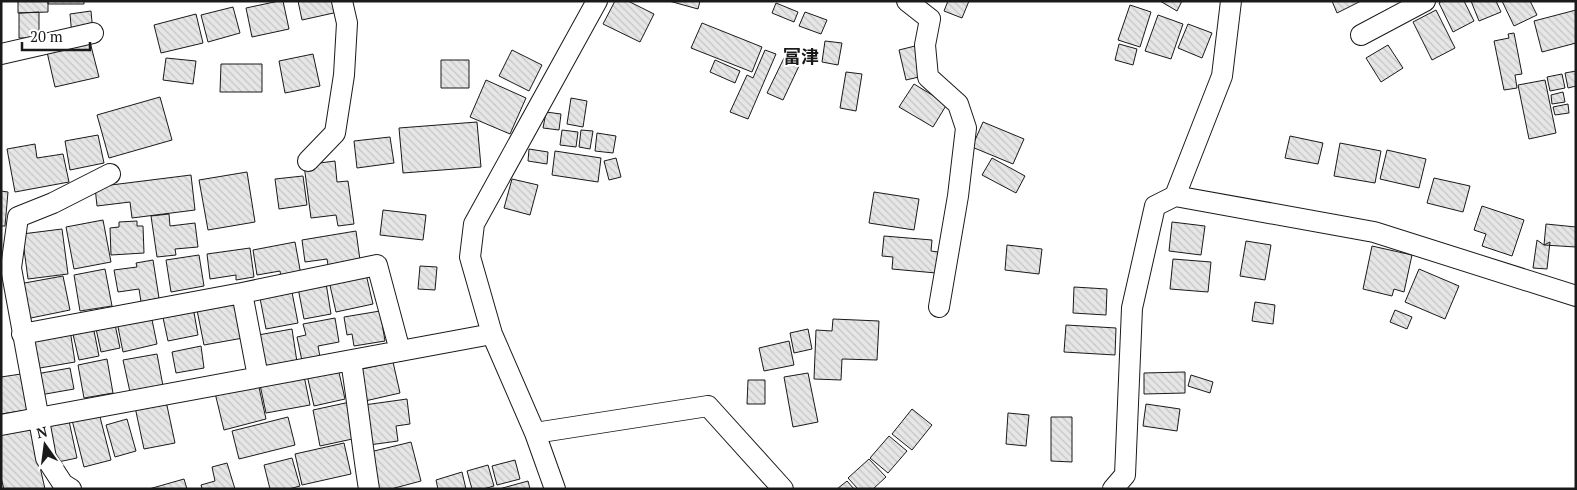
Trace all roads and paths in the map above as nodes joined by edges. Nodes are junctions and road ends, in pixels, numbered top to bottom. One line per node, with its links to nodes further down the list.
1 (342, 1): 9 (street)
2 (597, 1): 16 (street)
3 (906, 1): 14 (street)
4 (1231, 1): 11 (street)
5 (1426, 1): 7 (street)
6 (93, 33): 8 (street)
7 (1360, 35)
8 (1, 54)
9 (308, 161)
10 (110, 174): 15 (street)
11 (1175, 196): 13 (street); 27 (street)
12 (242, 293): 15 (street); 17 (street); 19 (street)
13 (1576, 296)
14 (939, 308)
15 (22, 334): 20 (street)
16 (492, 334): 17 (street); 22 (street)
17 (400, 351): 18 (street)
18 (350, 362): 19 (street); 24 (street)
19 (258, 377): 20 (street)
20 (39, 419): 21 (street); 23 (street)
21 (1, 425)
22 (535, 433): 25 (street); 26 (street)
23 (71, 489)
24 (369, 489)
25 (555, 489)
26 (783, 489)
27 (1114, 489)

